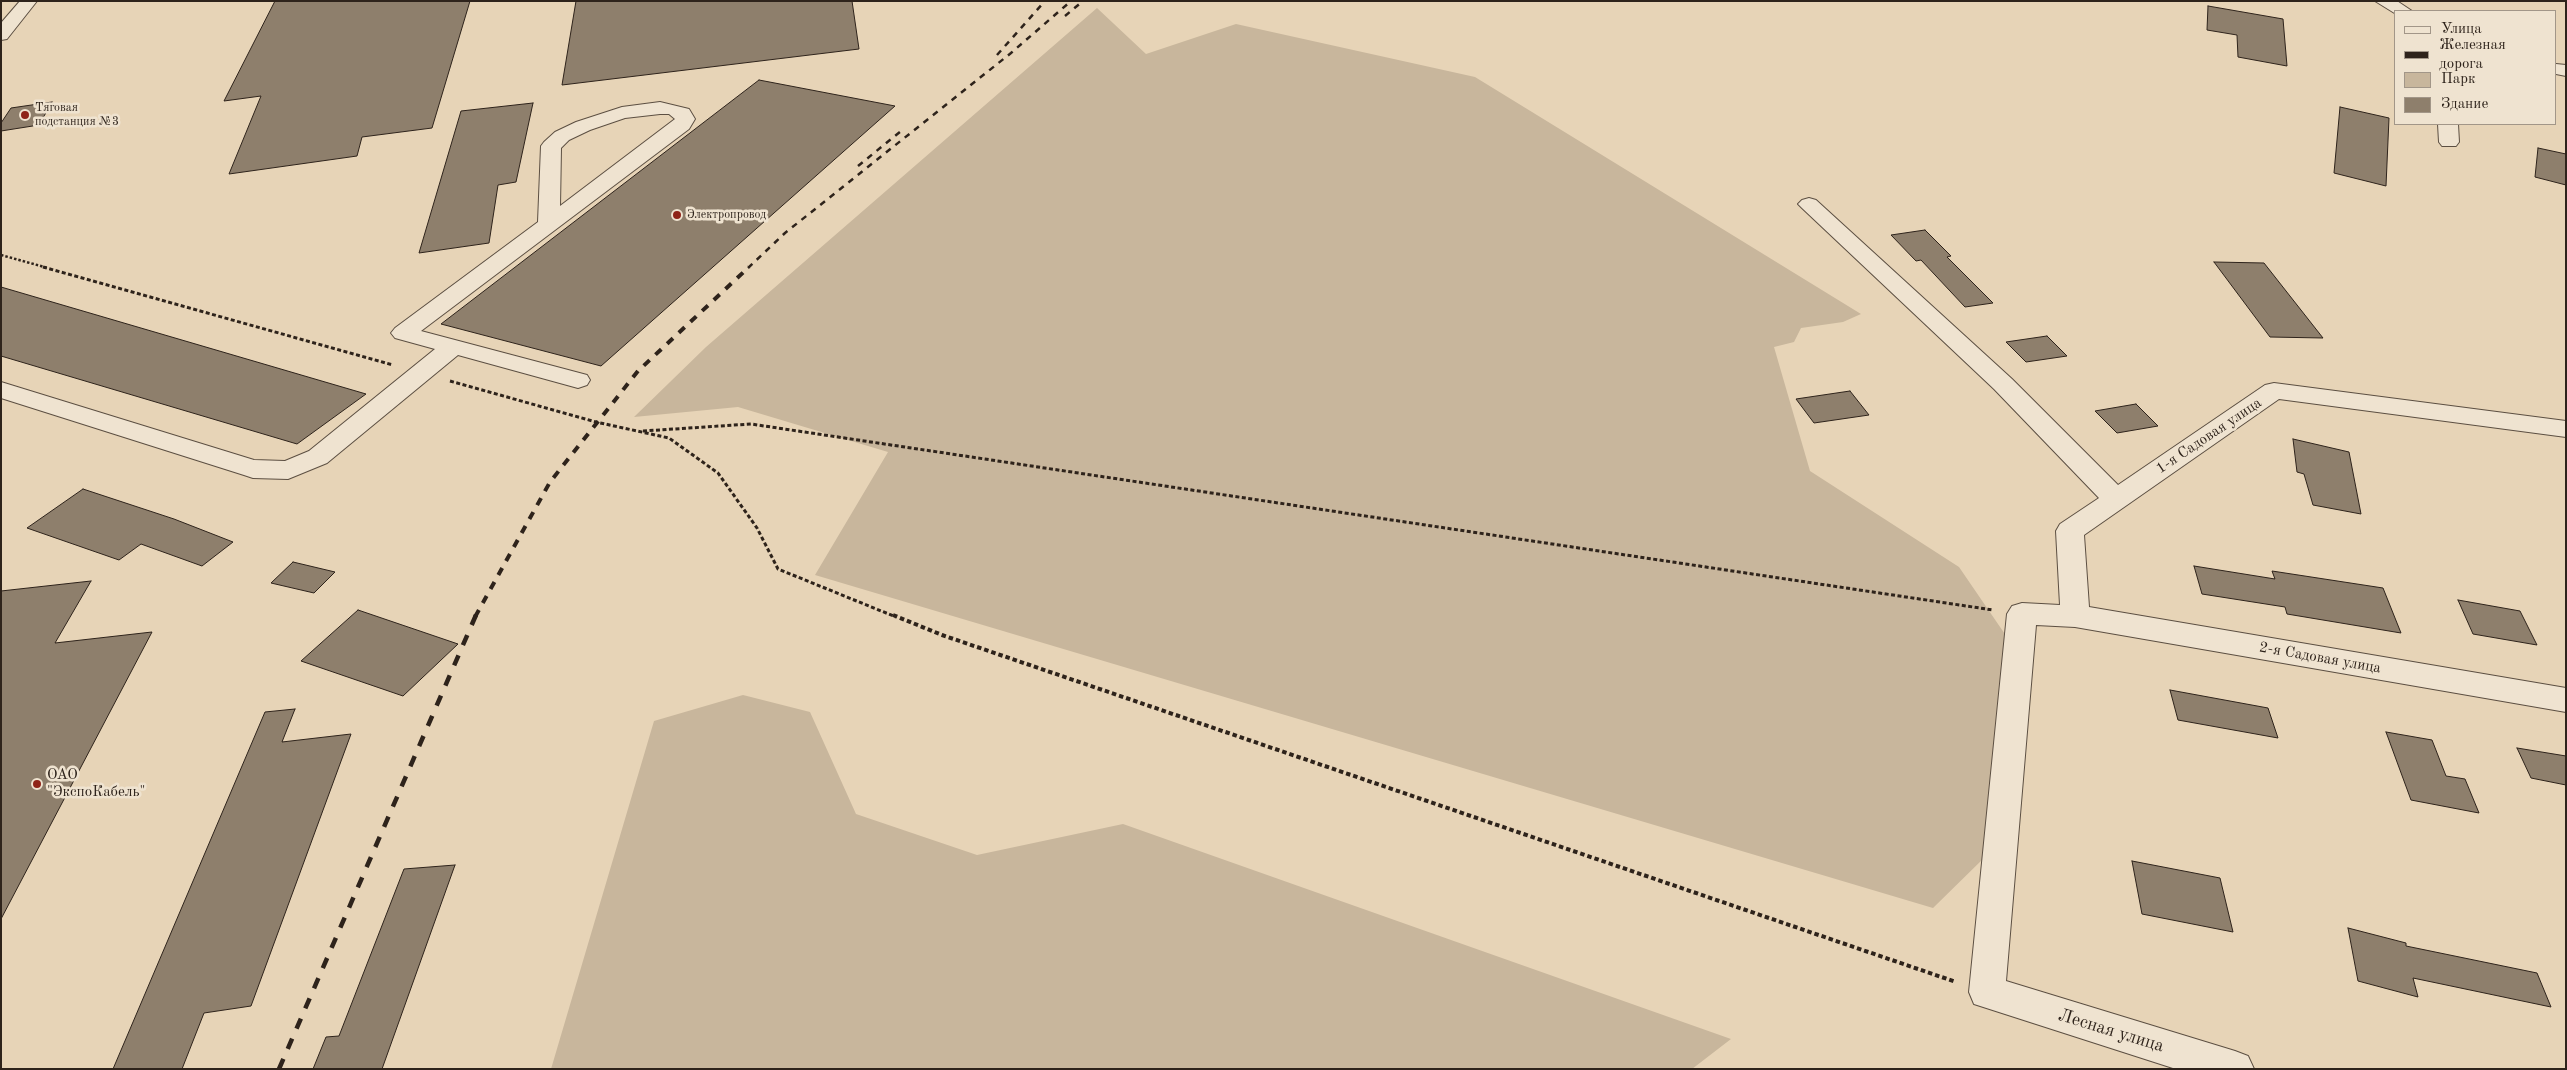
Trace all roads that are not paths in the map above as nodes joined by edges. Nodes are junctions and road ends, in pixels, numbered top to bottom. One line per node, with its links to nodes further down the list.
1 (2383, 1): 3 (street)
2 (25, 6): 4 (street); 5 (street)
3 (2401, 10)
4 (1, 14)
5 (1, 35)
6 (1808, 204): 12 (street)
7 (549, 223): 7 (street); 8 (street)
8 (453, 347): 9 (street); 10 (street)
9 (578, 380)
10 (1, 390)
11 (2566, 429): 12 (street, 1-я Садовая улица)
12 (2116, 500): 13 (street, 1-я Садовая улица)
13 (2075, 616): 14 (street, 2-я Садовая улица); 15 (street, 2-я Садовая улица)
14 (2566, 700)
15 (1987, 992): 16 (street, Лесная улица)
16 (2235, 1069)

